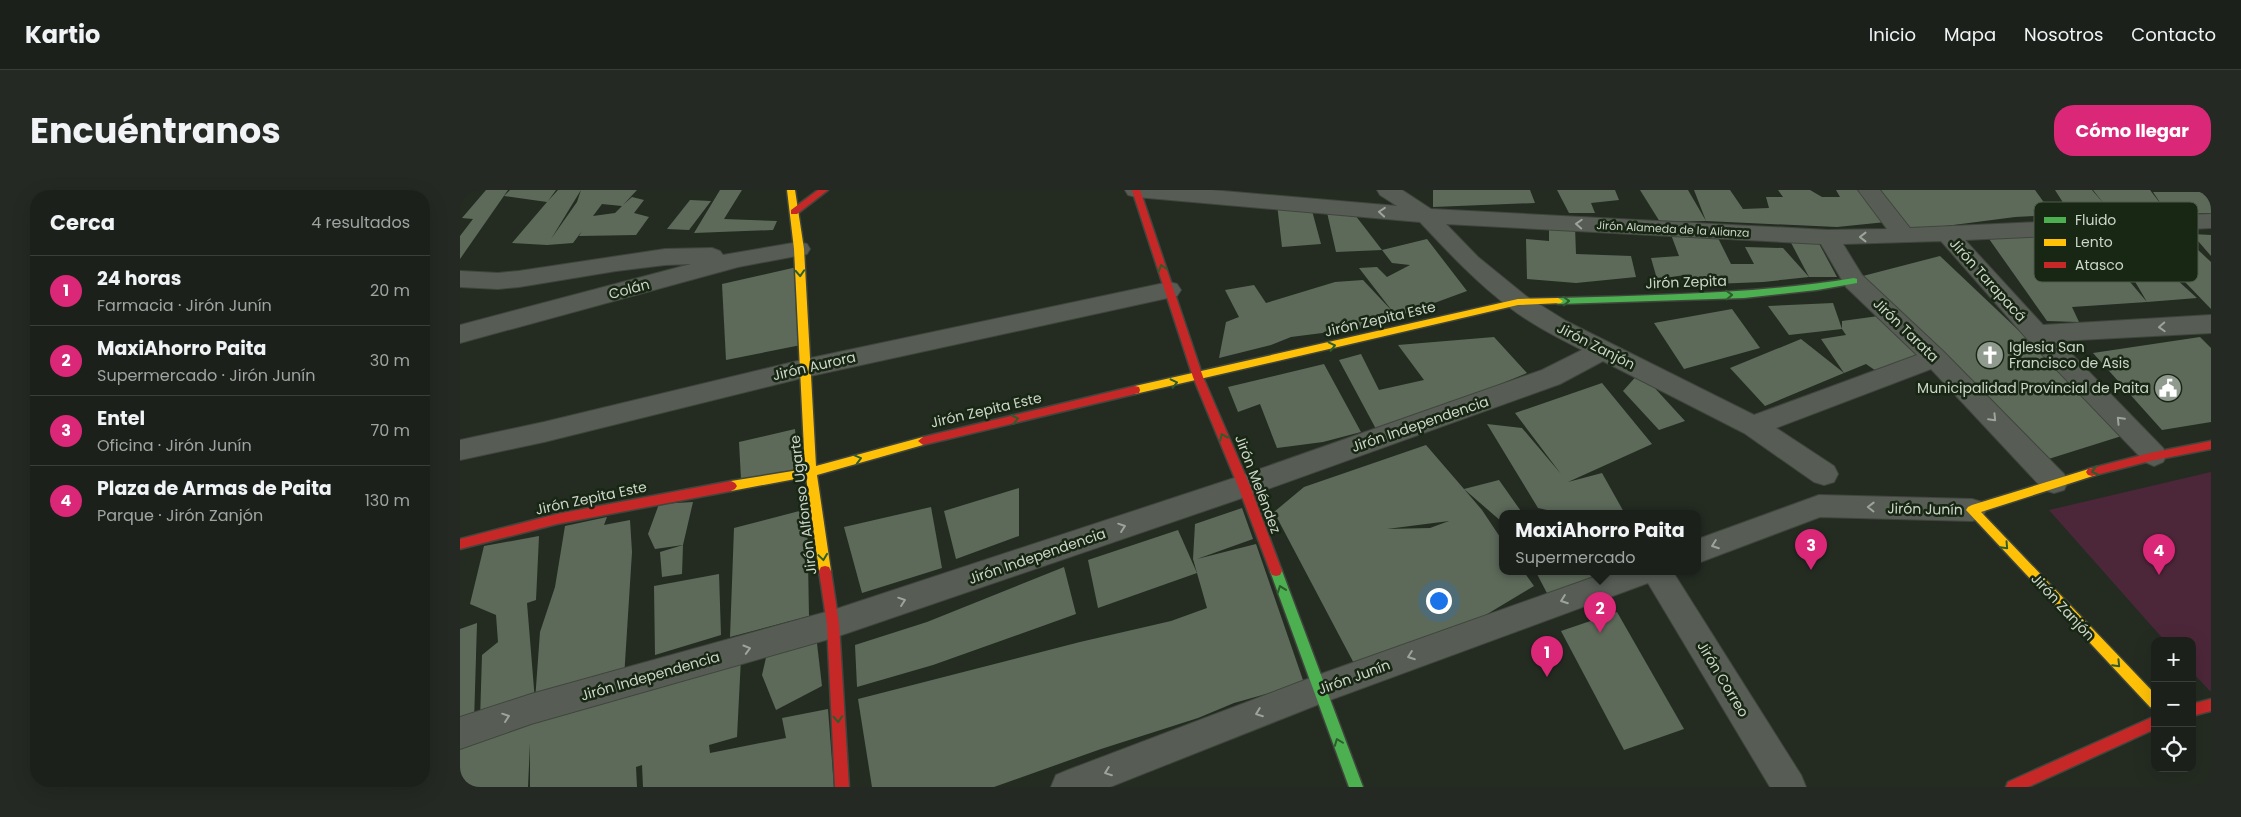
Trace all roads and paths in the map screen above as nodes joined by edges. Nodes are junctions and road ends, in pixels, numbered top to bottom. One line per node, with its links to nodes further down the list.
1 (791, 190): 6 (street, Jirón Alfonso Ugarte)
2 (824, 190): 6 (street)
3 (1136, 190): 7 (street, Jirón Alameda de la Alianza, one-way to 3); 18 (street, Jirón Meléndez, one-way to 3)
4 (1388, 190): 7 (street, Jirón Zanjón)
5 (1869, 190): 12 (street)
6 (794, 212): 14 (street, Jirón Alfonso Ugarte)
7 (1426, 216): 13 (street, Jirón Alameda de la Alianza, one-way to 7); 19 (street, Jirón Zanjón)
8 (2211, 221): 9 (street, Jirón Alameda de la Alianza)
9 (2198, 222)
10 (2034, 230): 11 (street, Jirón Alameda de la Alianza)
11 (1947, 234): 12 (street, Jirón Alameda de la Alianza); 22 (street, Jirón Tarapacá)
12 (1904, 236): 13 (street, Jirón Alameda de la Alianza, one-way to 13)
13 (1828, 237): 17 (street, Jirón Tarata)
14 (799, 249): 15 (street, Colán); 25 (street, Jirón Alfonso Ugarte, one-way to 25)
15 (738, 259): 16 (street); 21 (street, Colán)
16 (460, 279)
17 (1854, 281): 19 (street, Jirón Zepita, one-way to 17); 24 (street, Jirón Tarata)
18 (1169, 290): 25 (street, Jirón Aurora); 26 (street, Jirón Meléndez)
19 (1518, 302): 23 (street, Jirón Zanjón); 26 (street, Jirón Zepita Este, one-way to 19)
20 (2211, 324): 22 (street, one-way to 22)
21 (460, 334)
22 (2037, 334): 30 (street, Jirón Tarapacá, one-way to 22)
23 (1604, 350): 27 (street, Jirón Zanjón); 34 (street, Jirón Independencia)
24 (1935, 358): 27 (street); 33 (street, Jirón Tarata, one-way to 33)
25 (806, 368): 29 (street, Jirón Aurora); 31 (street, Jirón Alfonso Ugarte)
26 (1198, 377): 31 (street, Jirón Zepita Este, one-way to 26); 34 (street, Jirón Meléndez, one-way to 26)
27 (1753, 426): 32 (street, Jirón Zanjón)
28 (2211, 445): 30 (street, Jirón Junín)
29 (460, 450)
30 (2154, 455): 33 (street, Jirón Junín, one-way to 33)
31 (811, 472): 36 (street, Jirón Zepita Este); 40 (street, Jirón Alfonso Ugarte, one-way to 40)
32 (1824, 474)
33 (2054, 482): 35 (street, Jirón Junín)
34 (1244, 486): 40 (street, Jirón Independencia, one-way to 34); 41 (street, Jirón Meléndez, one-way to 34)
35 (1972, 510): 37 (street, Jirón Junín, one-way to 37); 42 (street, Jirón Zanjón, one-way to 42)
36 (460, 544)
37 (1701, 550)
38 (1635, 575): 41 (street, Jirón Junín, one-way to 41)
39 (1659, 575): 50 (street, Jirón Correo)
40 (833, 624): 46 (street, Jirón Independencia, one-way to 40); 47 (street, Jirón Alfonso Ugarte, one-way to 47)
41 (1318, 690): 48 (street, Jirón Junín, one-way to 48); 49 (street, Jirón Meléndez, one-way to 41)
42 (2151, 699)
43 (2211, 705): 44 (street)
44 (2196, 709)
45 (2151, 724): 51 (street)
46 (460, 733)
47 (842, 787)
48 (1068, 787)
49 (1356, 787)
50 (1789, 787)
51 (2013, 787)

